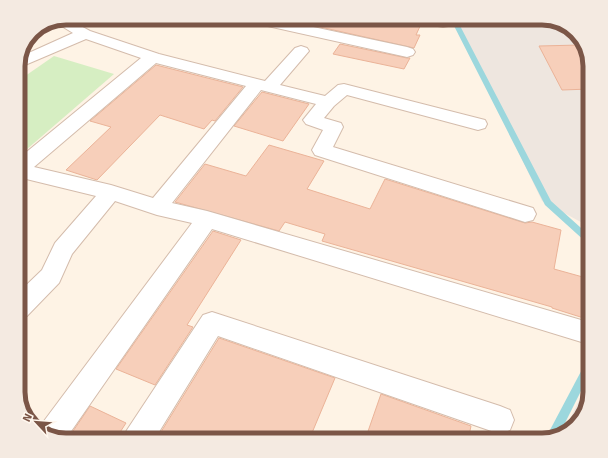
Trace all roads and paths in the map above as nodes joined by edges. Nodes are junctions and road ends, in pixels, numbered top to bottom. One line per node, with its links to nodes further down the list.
1 (70, 25): 3 (street)
2 (282, 25): 5 (street)
3 (85, 34): 6 (street); 7 (street)
4 (301, 51): 8 (street)
5 (407, 52)
6 (153, 57): 8 (street); 11 (street)
7 (26, 59)
8 (263, 86): 9 (street); 14 (street)
9 (328, 102): 10 (street); 15 (street)
10 (478, 124)
11 (25, 164)
12 (25, 172): 13 (street)
13 (111, 192): 14 (street); 17 (street)
14 (158, 207): 16 (street)
15 (525, 214)
16 (207, 219): 18 (street); 20 (street)
17 (25, 302)
18 (583, 332)
19 (500, 420): 21 (street)
20 (54, 431)
21 (141, 433)

